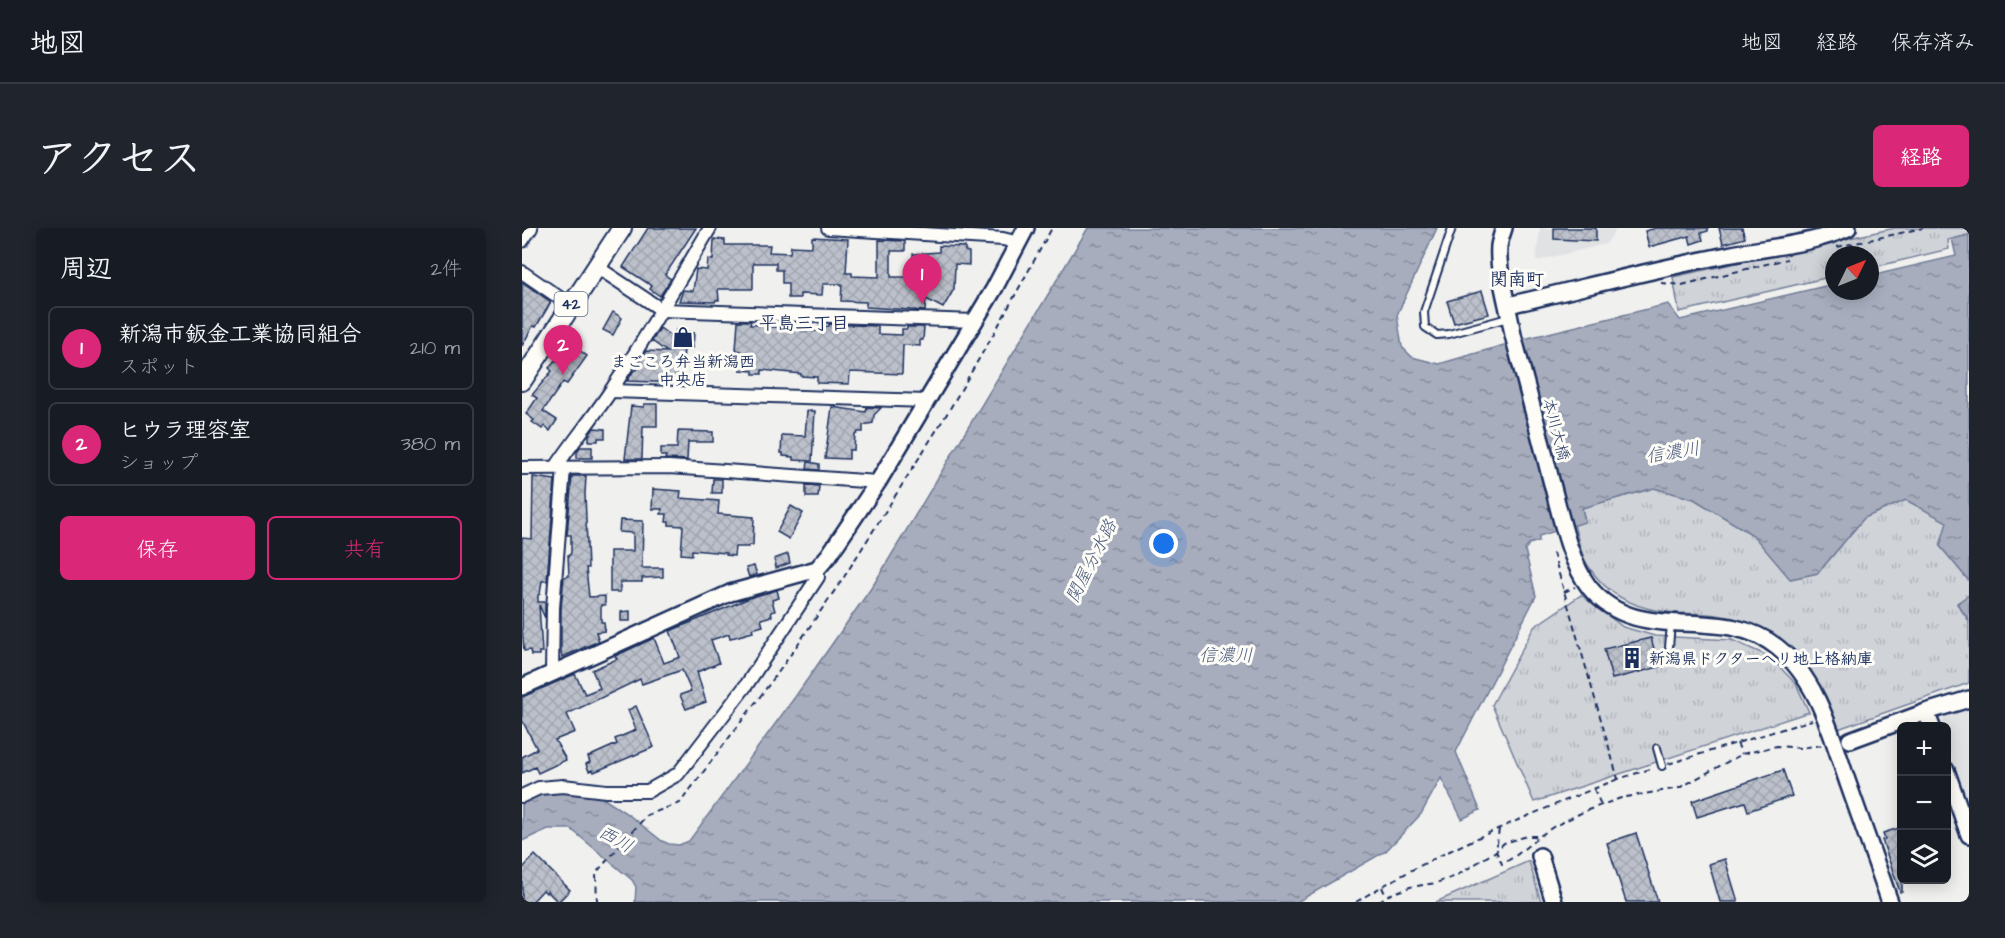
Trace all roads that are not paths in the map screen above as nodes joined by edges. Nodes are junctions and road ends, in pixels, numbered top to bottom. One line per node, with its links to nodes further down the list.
1 (531, 228): 10 (street)
2 (622, 228): 12 (main road, 42)
3 (710, 228): 15 (street)
4 (828, 228): 5 (street)
5 (840, 228): 11 (street)
6 (1026, 228): 11 (street)
7 (1452, 228): 16 (lane)
8 (1504, 228): 16 (street, 本川大橋)
9 (1848, 228): 16 (street)
10 (522, 242)
11 (1019, 243): 17 (street)
12 (597, 267): 14 (main road, 42); 15 (street)
13 (522, 272): 14 (street)
14 (570, 305): 18 (main road, 42)
15 (662, 310): 17 (street); 19 (street)
16 (1510, 311): 25 (street, 本川大橋)
17 (975, 321): 20 (street)
18 (524, 374)
19 (611, 391): 20 (street); 21 (street)
20 (927, 401): 23 (street)
21 (560, 467): 22 (street); 23 (street); 27 (street)
22 (522, 468)
23 (878, 482): 24 (street)
24 (817, 568): 27 (street); 35 (street)
25 (1671, 623): 26 (lane); 39 (street, 本川大橋)
26 (1669, 647)
27 (552, 673): 28 (street)
28 (522, 687)
29 (1969, 699): 30 (street)
30 (1929, 719): 31 (street)
31 (1850, 740)
32 (1657, 748): 33 (lane)
33 (1662, 766)
34 (1949, 776): 36 (street)
35 (522, 796)
36 (1969, 835)
37 (1540, 856): 38 (street)
38 (1554, 902)
39 (1890, 902)

